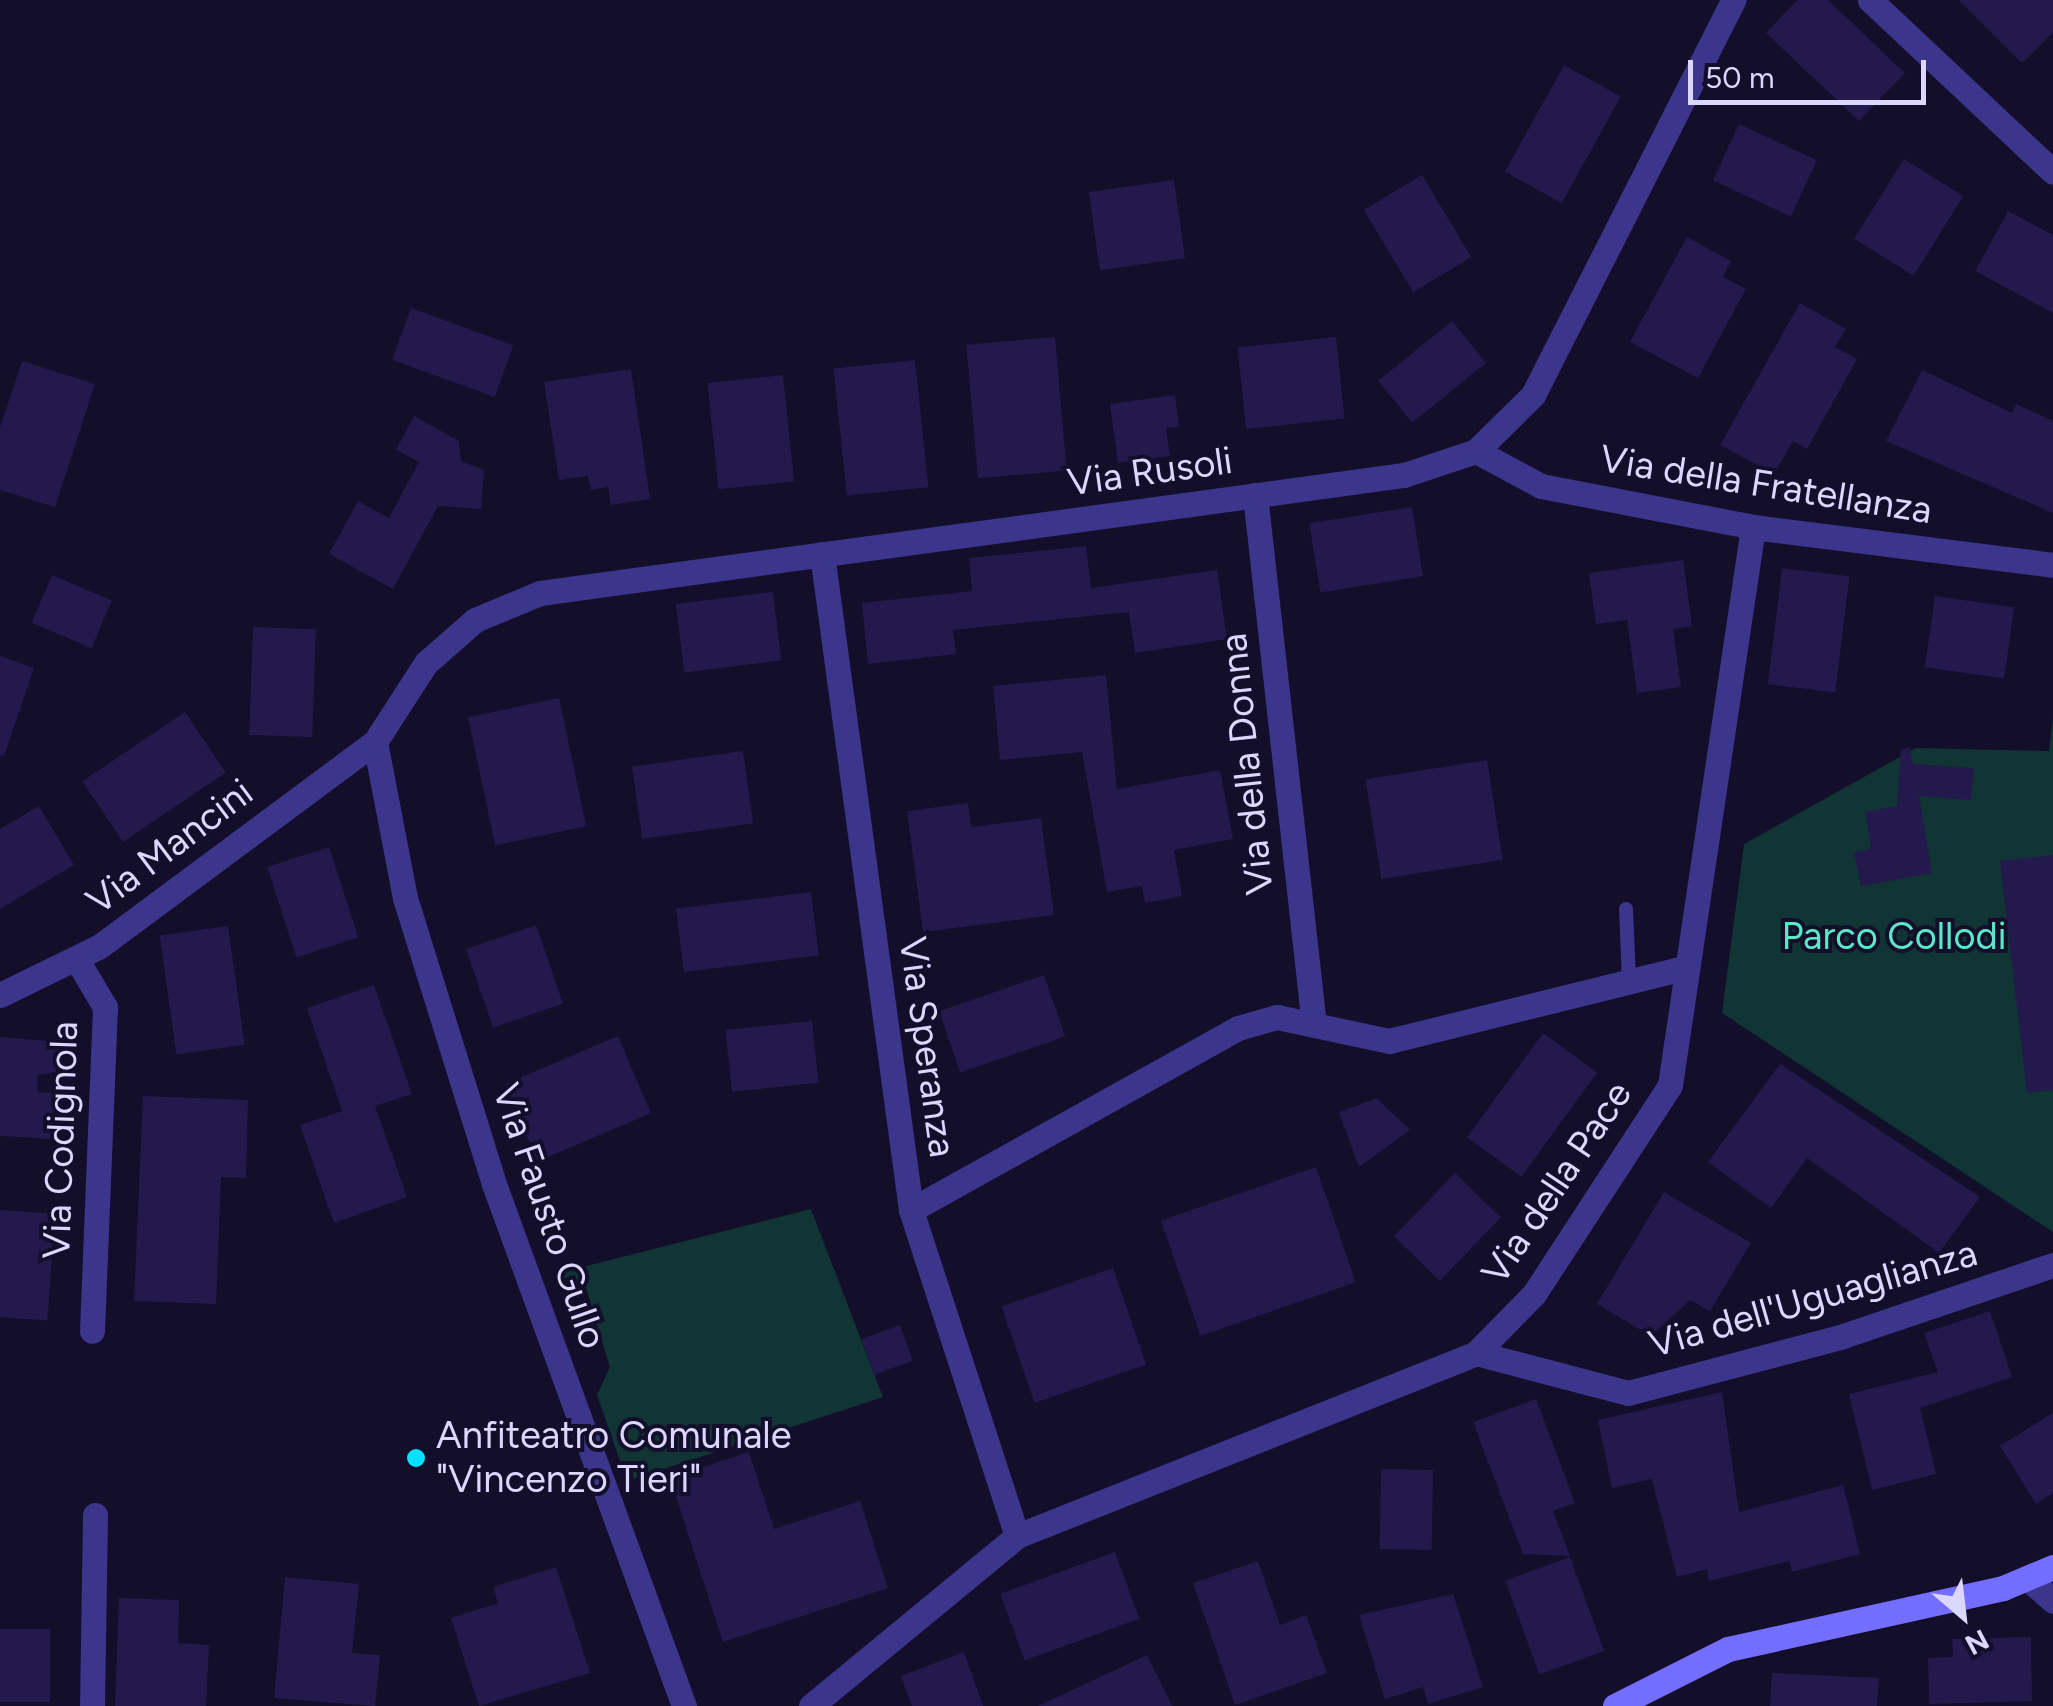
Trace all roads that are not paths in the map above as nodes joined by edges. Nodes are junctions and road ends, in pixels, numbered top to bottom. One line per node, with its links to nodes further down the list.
1 (1733, 0): 4 (street, Via Rusoli)
2 (1870, 0): 3 (street)
3 (2053, 172)
4 (1476, 451): 5 (street, Via Rusoli); 6 (street, Via della Fratellanza)
5 (1255, 496): 7 (street, Via Rusoli); 15 (street, Via della Donna)
6 (1754, 527): 8 (street, Via della Fratellanza); 12 (street, Via della Pace)
7 (822, 554): 9 (street, Via Rusoli); 16 (street, Via Speranza)
8 (2053, 566)
9 (375, 742): 11 (street, Via Mancini); 26 (street, Via Fausto Gullo)
10 (1626, 909): 13 (lane)
11 (76, 958): 14 (street, Via Mancini); 18 (street, Via Codignola)
12 (1684, 968): 13 (street); 19 (street, Via della Pace)
13 (1629, 982): 15 (street)
14 (0, 995)
15 (1314, 1024): 16 (street)
16 (911, 1210): 21 (street, Via Speranza)
17 (2053, 1266): 19 (street, Via dell'Uguaglianza)
18 (92, 1330)
19 (1476, 1353): 21 (street, Via della Pace)
20 (95, 1515): 25 (street)
21 (1017, 1536): 27 (street, Via della Pace)
22 (2053, 1566): 23 (street)
23 (2027, 1578): 24 (street); 28 (street)
24 (2053, 1601)
25 (92, 1706)
26 (684, 1706)
27 (810, 1706)
28 (1614, 1706)

